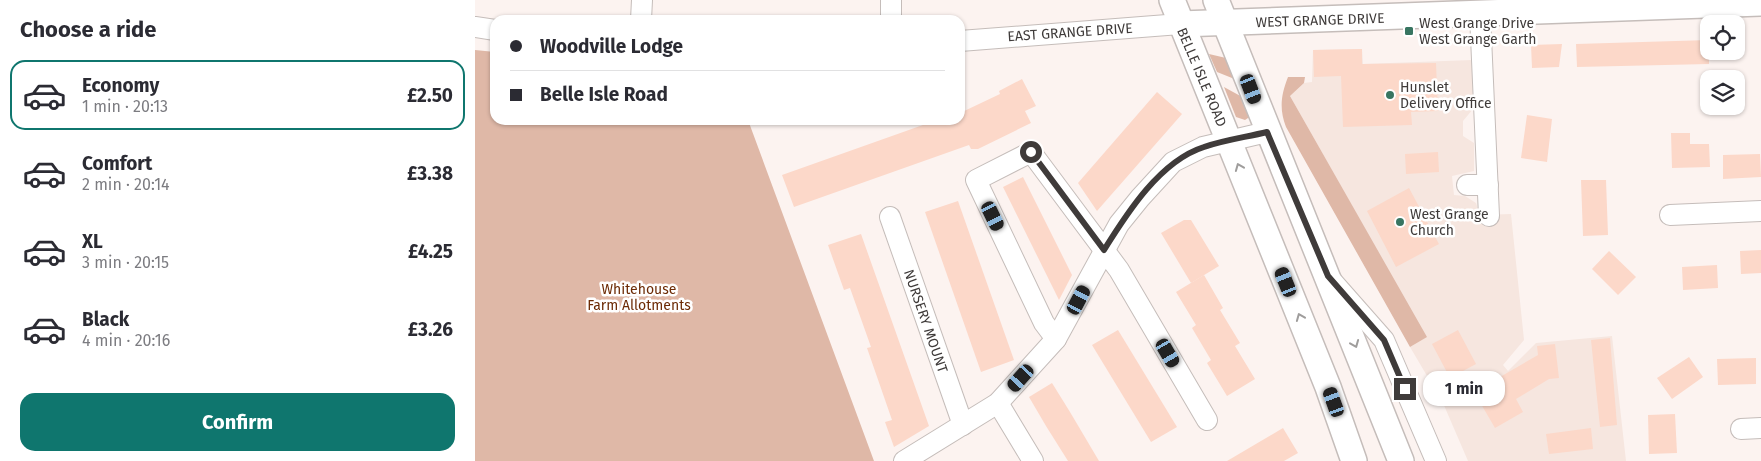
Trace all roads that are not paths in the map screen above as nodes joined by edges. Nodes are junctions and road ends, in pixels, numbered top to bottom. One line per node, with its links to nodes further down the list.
1 (642, 0): 6 (street)
2 (891, 0): 7 (street)
3 (1172, 0): 10 (street, BELLE ISLE ROAD)
4 (1216, 0): 9 (street)
5 (1761, 3): 8 (street, WEST GRANGE DRIVE)
6 (641, 15)
7 (891, 15)
8 (1480, 15): 9 (street, WEST GRANGE DRIVE); 17 (street)
9 (1225, 23): 10 (street, WEST GRANGE DRIVE); 14 (street)
10 (1180, 24): 13 (street, EAST GRANGE DRIVE); 15 (street, BELLE ISLE ROAD)
11 (475, 27): 12 (street)
12 (490, 29)
13 (965, 42)
14 (1267, 132): 15 (street); 23 (street)
15 (1229, 142): 22 (street); 30 (street, BELLE ISLE ROAD, one-way to 15)
16 (1467, 185): 17 (street)
17 (1488, 185): 20 (street)
18 (1761, 211): 19 (street)
19 (1670, 215)
20 (1489, 216)
21 (890, 217): 27 (street, NURSERY MOUNT)
22 (1104, 250): 24 (street); 24 (street); 26 (street)
23 (1328, 276): 31 (street, one-way to 31); 32 (street)
24 (1055, 339): 25 (street)
25 (998, 403): 27 (street); 29 (street)
26 (1207, 420)
27 (963, 425): 28 (street)
28 (905, 461)
29 (1033, 461)
30 (1354, 461)
31 (1401, 461)
32 (1436, 461)

